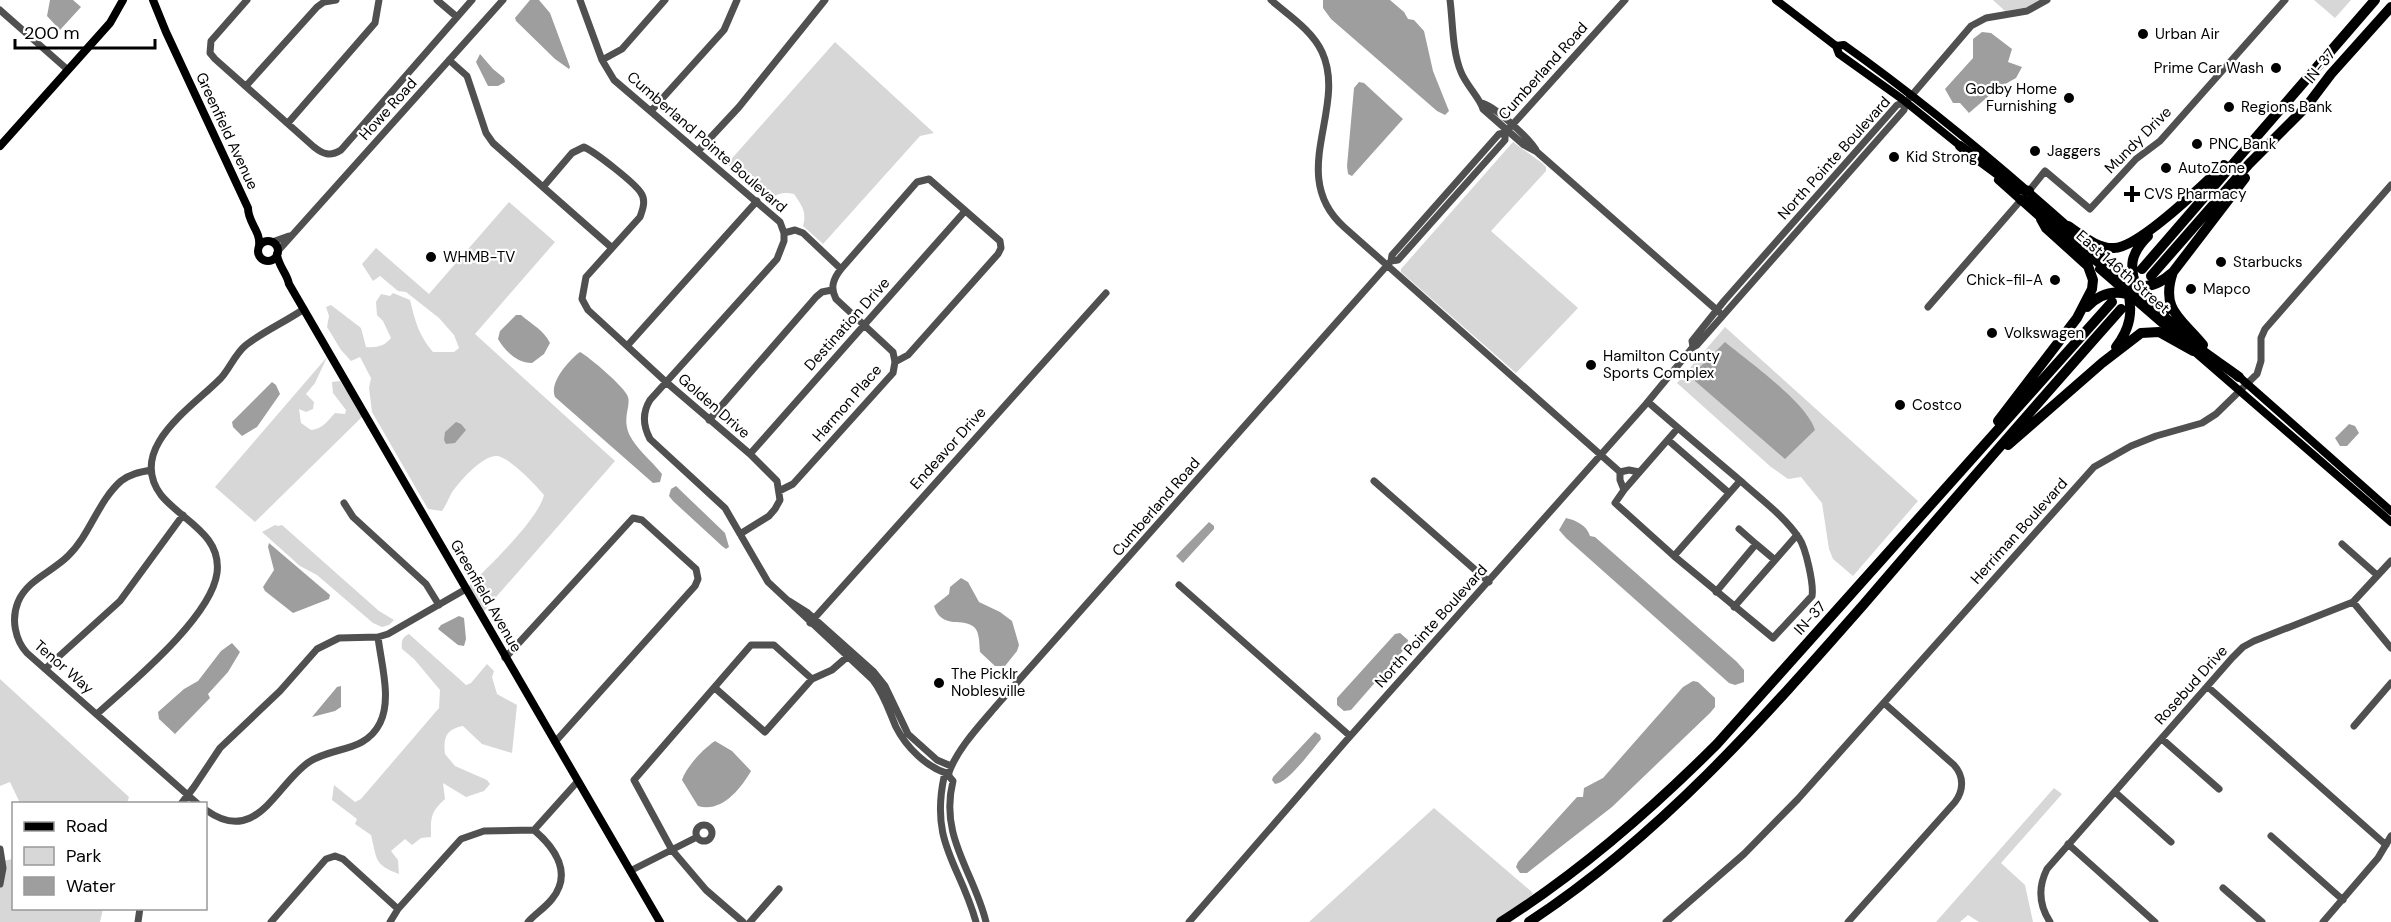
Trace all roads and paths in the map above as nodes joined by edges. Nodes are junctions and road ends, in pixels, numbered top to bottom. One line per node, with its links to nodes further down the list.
1 (123, 0): 26 (main road)
2 (153, 0): 43 (main road, Greenfield Avenue)
3 (247, 0): 27 (street)
4 (336, 0): 27 (street)
5 (379, 0): 31 (street)
6 (437, 0): 22 (street)
7 (472, 0): 22 (street)
8 (503, 0): 24 (street, Howe Road)
9 (580, 0): 25 (street, Cumberland Pointe Boulevard)
10 (665, 0): 25 (street)
11 (737, 0): 30 (street)
12 (825, 0): 37 (street)
13 (1271, 0): 55 (street)
14 (1450, 0): 32 (street)
15 (1625, 0): 32 (street, Cumberland Road)
16 (1776, 0): 23 (main road, East 146th Street)
17 (2047, 0): 28 (street)
18 (2285, 0): 40 (street, Mundy Drive)
19 (2375, 0): 33 (highway, IN-37)
20 (2391, 7): 36 (highway, IN-37)
21 (0, 10): 26 (street)
22 (457, 17): 31 (street)
23 (1836, 46): 28 (main road, East 146th Street); 29 (main road, East 146th Street)
24 (449, 60): 39 (street); 49 (street, Howe Road)
25 (602, 60): 30 (street, Cumberland Pointe Boulevard)
26 (68, 70): 34 (main road)
27 (246, 86): 31 (street)
28 (1912, 94): 29 (street); 40 (main road, East 146th Street)
29 (1906, 102): 35 (main road, East 146th Street); 69 (street, North Pointe Boulevard); 70 (street, North Pointe Boulevard)
30 (651, 111): 37 (street, Cumberland Pointe Boulevard)
31 (288, 123)
32 (1508, 129): 55 (street, Cumberland Road); 69 (street)
33 (2253, 139): 45 (highway); 58 (highway, IN-37)
34 (0, 146)
35 (1960, 146): 40 (highway); 41 (main road, East 146th Street)
36 (2263, 150): 59 (highway); 60 (highway, IN-37)
37 (698, 151): 42 (street, Cumberland Pointe Boulevard)
38 (2391, 185): 80 (street, Herriman Boulevard)
39 (543, 187): 52 (street); 52 (street)
40 (2029, 191): 47 (main road, East 146th Street)
41 (2021, 200): 46 (main road, East 146th Street); 61 (highway); 67 (street)
42 (757, 201): 48 (street, Cumberland Pointe Boulevard); 73 (street)
43 (248, 208): 50 (main road, Greenfield Avenue); 51 (main road, Greenfield Avenue)
44 (965, 211): 57 (street); 72 (street, Destination Drive); 76 (street, Harmon Place)
45 (2166, 216): 47 (highway); 63 (highway)
46 (2041, 219): 63 (main road, East 146th Street); 71 (highway)
47 (2068, 226): 56 (main road, East 146th Street)
48 (784, 233): 57 (street); 79 (street, Cumberland Pointe Boulevard)
49 (291, 235): 50 (street, Howe Road); 53 (street, Howe Road)
50 (270, 241): 51 (main road); 53 (main road)
51 (259, 246): 54 (main road)
52 (611, 248): 73 (street, Golden Drive)
53 (278, 253): 54 (main road); 62 (main road, Greenfield Avenue)
54 (267, 261): 62 (main road, Greenfield Avenue)
55 (1389, 263): 86 (street); 133 (street, Cumberland Road)
56 (2112, 264): 61 (highway); 63 (main road, East 146th Street)
57 (841, 268): 64 (street)
58 (2142, 268)
59 (2173, 272): 63 (highway); 75 (highway)
60 (2151, 276)
61 (2123, 280): 63 (highway)
62 (289, 284): 68 (main road, Greenfield Avenue)
63 (2132, 289): 66 (highway); 71 (highway); 75 (main road, East 146th Street); 77 (highway)
64 (832, 290): 72 (street); 82 (street)
65 (1106, 293): 117 (street, Endeavor Drive)
66 (2141, 302): 75 (main road, East 146th Street); 78 (highway)
67 (1928, 307)
68 (304, 309): 88 (street); 112 (main road, Greenfield Avenue)
69 (1716, 310): 70 (street); 74 (street, North Pointe Boulevard)
70 (1723, 316): 74 (street, North Pointe Boulevard)
71 (2077, 318): 91 (highway)
72 (864, 325): 76 (street); 85 (street, Destination Drive)
73 (627, 346): 79 (street, Golden Drive)
74 (1693, 348): 81 (street, North Pointe Boulevard)
75 (2198, 348): 77 (highway); 78 (main road, East 146th Street); 80 (main road, East 146th Street)
76 (895, 362): 95 (street, Harmon Place)
77 (2102, 363): 87 (highway)
78 (2239, 376): 80 (main road, East 146th Street)
79 (666, 382): 82 (street, Golden Drive); 102 (street, Cumberland Pointe Boulevard)
80 (2244, 388): 98 (main road, East 146th Street); 100 (main road, East 146th Street); 127 (street, Herriman Boulevard)
81 (1648, 402): 83 (street); 86 (street, North Pointe Boulevard)
82 (709, 420): 85 (street, Golden Drive)
83 (1678, 428): 84 (street); 93 (street)
84 (1668, 440): 90 (street); 96 (street)
85 (750, 454): 95 (street, Golden Drive)
86 (1601, 454): 89 (street); 110 (street, North Pointe Boulevard)
87 (1986, 465): 91 (highway, IN-37); 166 (highway, IN-37)
88 (151, 470): 99 (street); 122 (street, Tenor Way)
89 (1620, 472): 90 (street); 94 (street)
90 (1639, 472): 94 (street)
91 (1952, 480): 165 (highway, IN-37)
92 (1374, 481): 110 (street)
93 (1740, 481): 96 (street); 103 (street)
94 (1624, 490): 106 (street)
95 (779, 491): 102 (street)
96 (1729, 493): 106 (street)
97 (344, 502): 115 (street)
98 (2391, 511)
99 (183, 515): 122 (street); 128 (street)
100 (2391, 522)
101 (1740, 530): 104 (street)
102 (740, 534): 117 (street, Cumberland Pointe Boulevard)
103 (1797, 535): 107 (street); 116 (street)
104 (1756, 544): 107 (street); 113 (street)
105 (2342, 544): 109 (street)
106 (1674, 556): 113 (street)
107 (1775, 560): 116 (street)
108 (2391, 561): 109 (street, Rosebud Drive)
109 (2377, 575): 114 (street, Rosebud Drive)
110 (1489, 582): 130 (street, North Pointe Boulevard)
111 (1179, 585): 130 (street)
112 (466, 590): 115 (street); 121 (main road, Greenfield Avenue)
113 (1716, 592): 116 (street)
114 (2353, 602): 119 (street); 125 (street, Rosebud Drive)
115 (440, 606): 118 (street)
116 (1734, 607)
117 (812, 621): 120 (street, Cumberland Pointe Boulevard); 133 (street, Cumberland Pointe Boulevard)
118 (378, 637): 137 (street); 140 (street)
119 (2391, 648)
120 (848, 657): 123 (street); 133 (street, Cumberland Pointe Boulevard)
121 (505, 658): 132 (main road, Greenfield Avenue); 132 (street)
122 (45, 669): 128 (street, Tenor Way)
123 (812, 679): 126 (street); 126 (street)
124 (2391, 684): 129 (street)
125 (2208, 687): 131 (street, Rosebud Drive); 147 (street)
126 (715, 688): 149 (street)
127 (1884, 703): 167 (street, Herriman Boulevard); 168 (street)
128 (97, 714): 137 (street, Tenor Way)
129 (2354, 726)
130 (1350, 736): 164 (street, North Pointe Boulevard)
131 (2162, 739): 135 (street); 136 (street, Rosebud Drive)
132 (555, 742): 134 (main road, Greenfield Avenue)
133 (949, 772): 162 (street, Cumberland Road); 163 (street)
134 (578, 782): 141 (street); 150 (main road, Greenfield Avenue)
135 (2219, 789)
136 (2115, 792): 145 (street); 146 (street, Rosebud Drive)
137 (188, 795): 138 (street); 139 (street, Tenor Way)
138 (183, 802)
139 (196, 802)
140 (207, 810)
141 (534, 830): 155 (street); 158 (street)
142 (2271, 836): 154 (street)
143 (2391, 836): 147 (street)
144 (697, 837): 149 (street)
145 (2171, 842)
146 (2068, 844): 169 (street, Rosebud Drive); 170 (street)
147 (2386, 845): 154 (street)
148 (0, 849): 151 (street)
149 (672, 850): 150 (street); 160 (street)
150 (630, 871): 159 (main road, Greenfield Avenue)
151 (0, 884)
152 (2223, 888): 171 (street)
153 (779, 889): 161 (street)
154 (2343, 900): 172 (street)
155 (398, 909): 156 (street); 157 (street)
156 (271, 922)
157 (390, 922)
158 (528, 922)
159 (660, 922)
160 (742, 922)
161 (750, 922)
162 (976, 922)
163 (986, 922)
164 (1189, 922)
165 (1501, 922)
166 (1529, 922)
167 (1667, 922)
168 (1848, 922)
169 (2050, 922)
170 (2155, 922)
171 (2262, 922)
172 (2323, 922)

